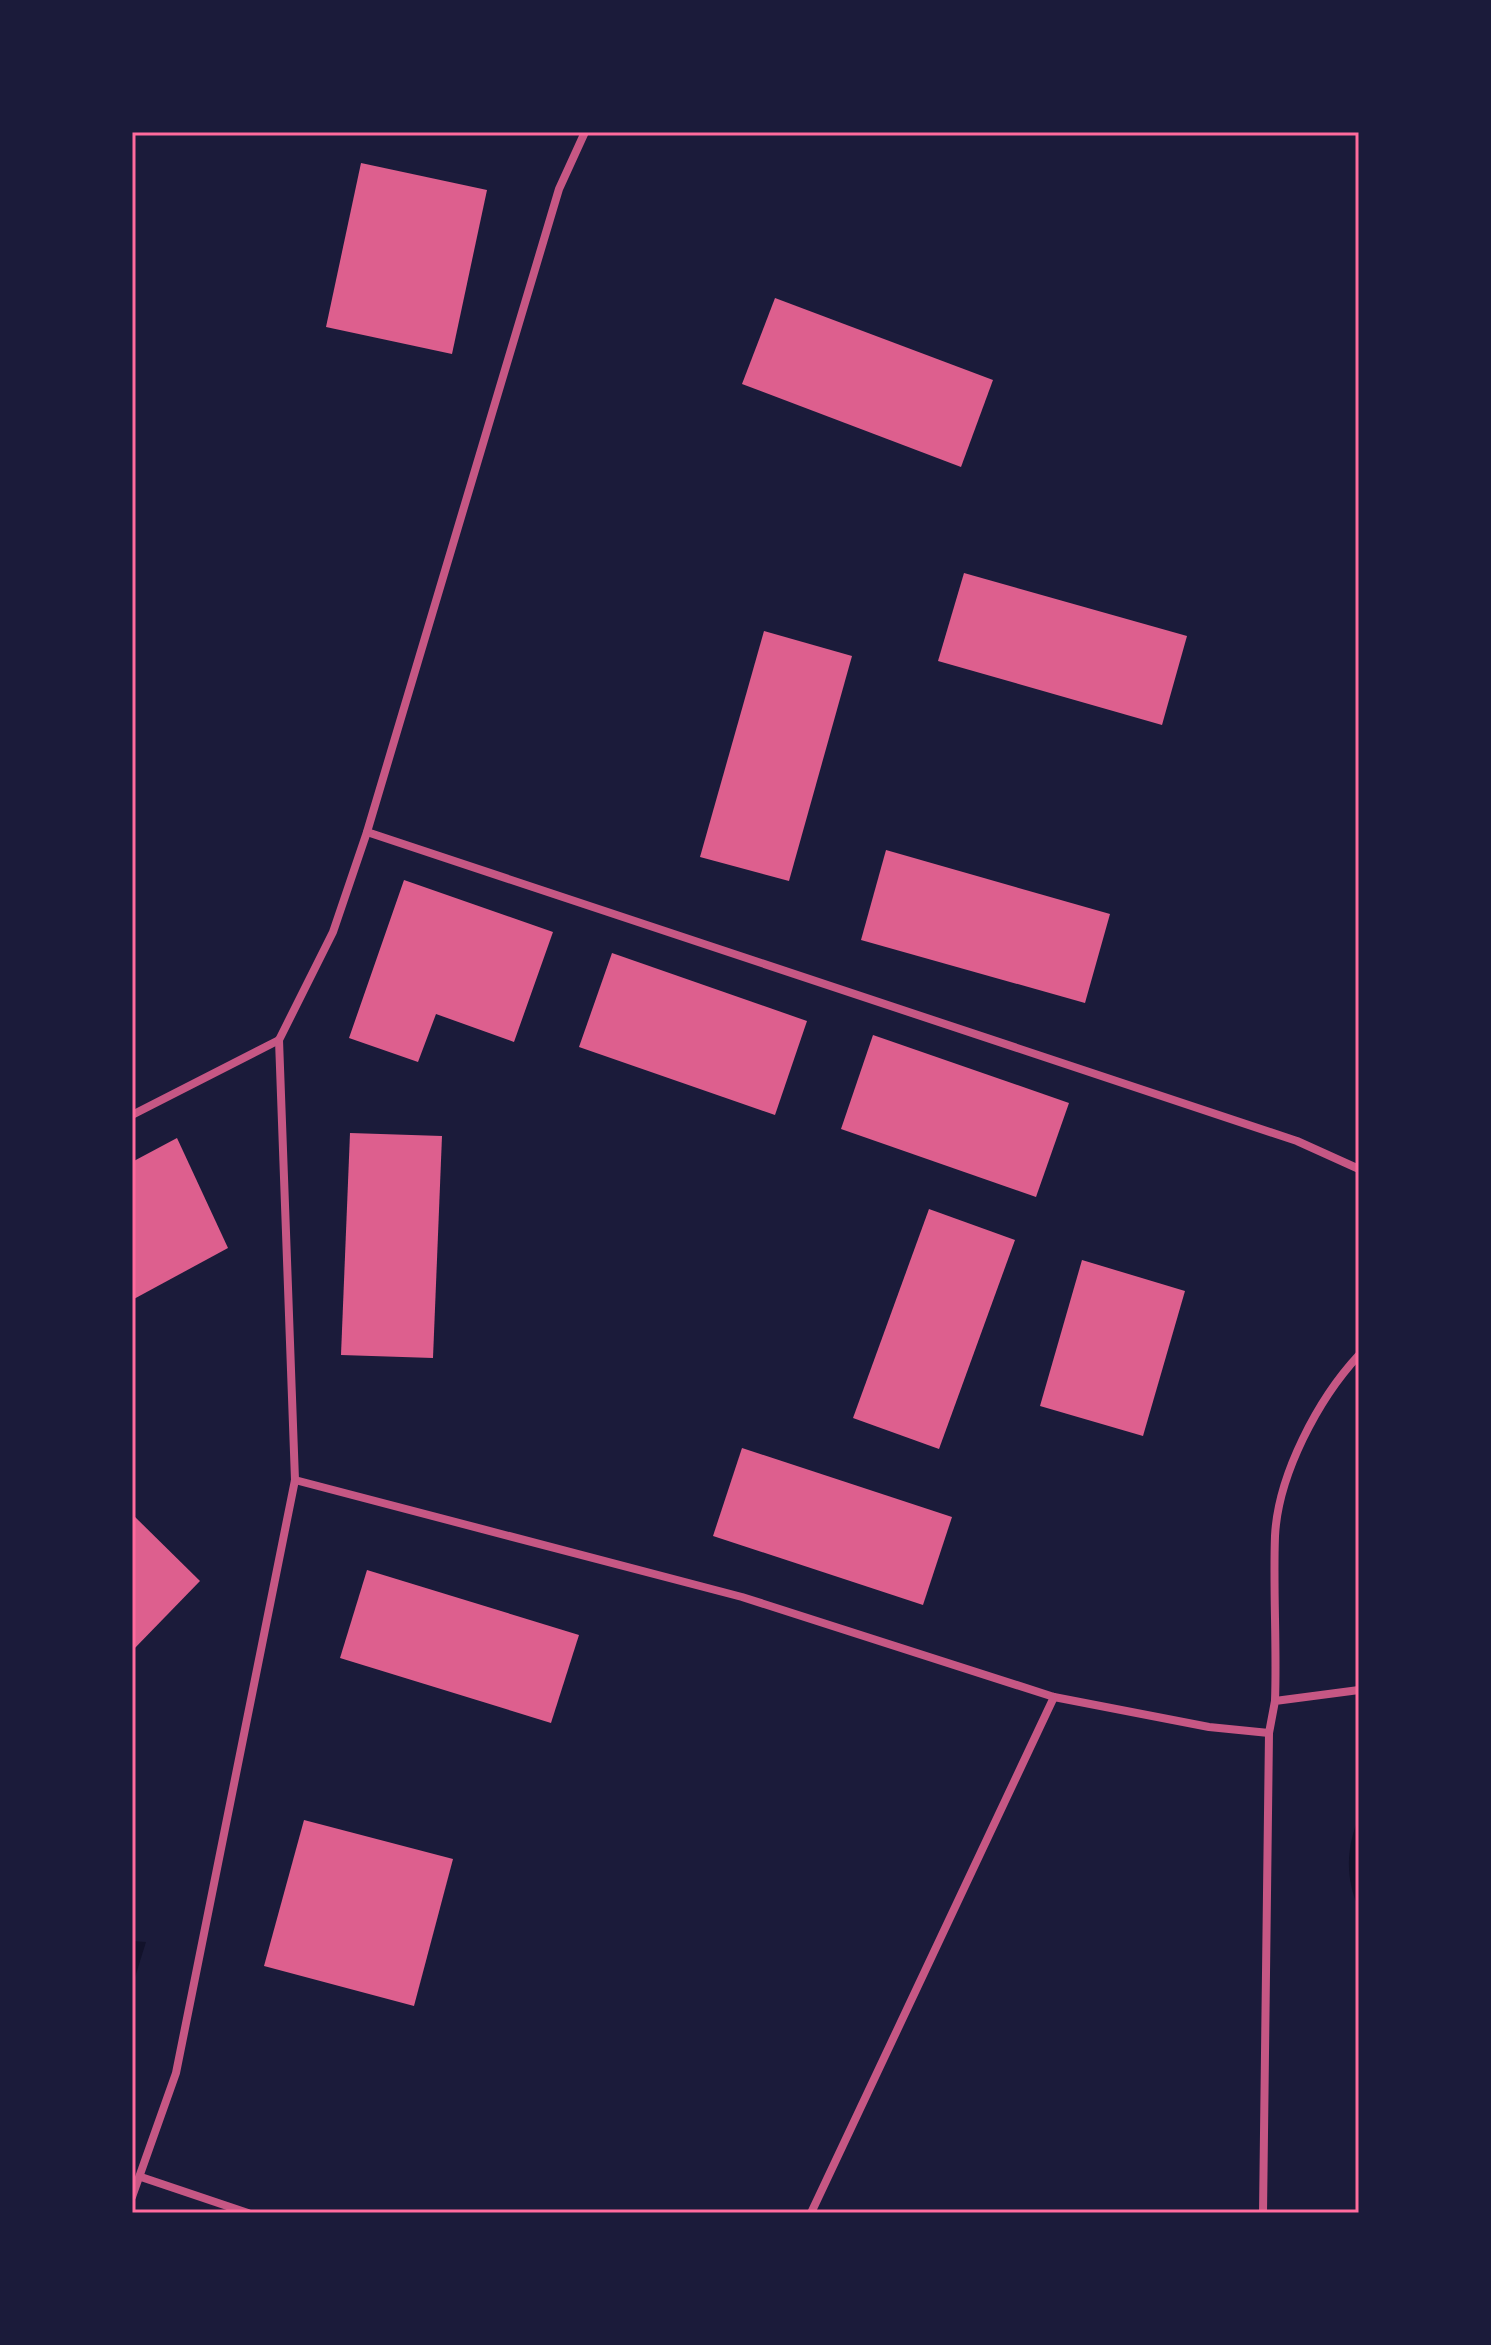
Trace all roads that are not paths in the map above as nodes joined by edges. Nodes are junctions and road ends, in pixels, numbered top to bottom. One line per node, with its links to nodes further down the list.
1 (585, 132): 2 (street)
2 (367, 832): 3 (street); 5 (street)
3 (279, 1040): 4 (street); 7 (street)
4 (132, 1115)
5 (1359, 1169)
6 (1359, 1355): 10 (street)
7 (295, 1480): 9 (street); 12 (street)
8 (1359, 1690): 10 (street)
9 (1054, 1697): 11 (street); 15 (street)
10 (1275, 1701): 11 (street)
11 (1269, 1733): 16 (street)
12 (141, 2177): 13 (street); 14 (street)
13 (132, 2197)
14 (248, 2213)
15 (811, 2213)
16 (1263, 2213)

